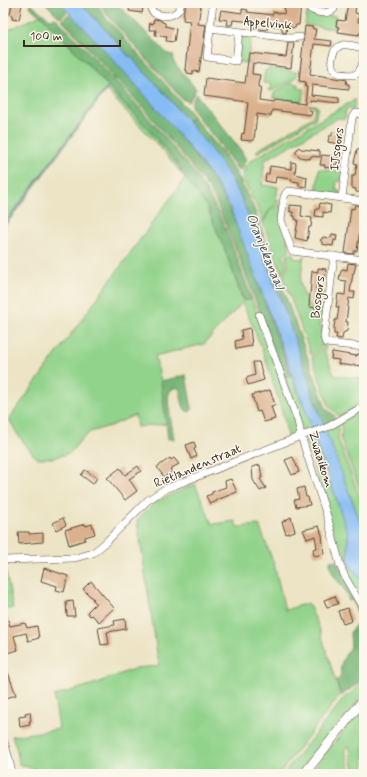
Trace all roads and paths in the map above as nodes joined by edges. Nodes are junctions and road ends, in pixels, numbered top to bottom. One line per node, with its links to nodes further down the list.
1 (150, 3): 2 (street)
2 (180, 3)
3 (213, 3): 6 (street)
4 (336, 4): 5 (street)
5 (307, 5)
6 (210, 28): 7 (street, Appelvink); 7 (street)
7 (239, 32): 8 (street, Appelvink)
8 (300, 37)
9 (364, 49): 9 (street)
10 (364, 114): 11 (street, IJsgors)
11 (342, 198): 12 (street); 14 (street)
12 (364, 201)
13 (364, 252): 15 (street)
14 (334, 256): 15 (street); 17 (street, Bosgors)
15 (363, 260)
16 (259, 315): 19 (street, Zwaaikom)
17 (364, 347)
18 (364, 406): 19 (street, Rietlandenstraat)
19 (301, 436): 20 (street, Rietlandenstraat); 21 (street, Zwaaikom)
20 (3, 560)
21 (364, 610)
22 (364, 699): 25 (street)
23 (3, 742): 24 (street)
24 (11, 774)
25 (304, 774)

